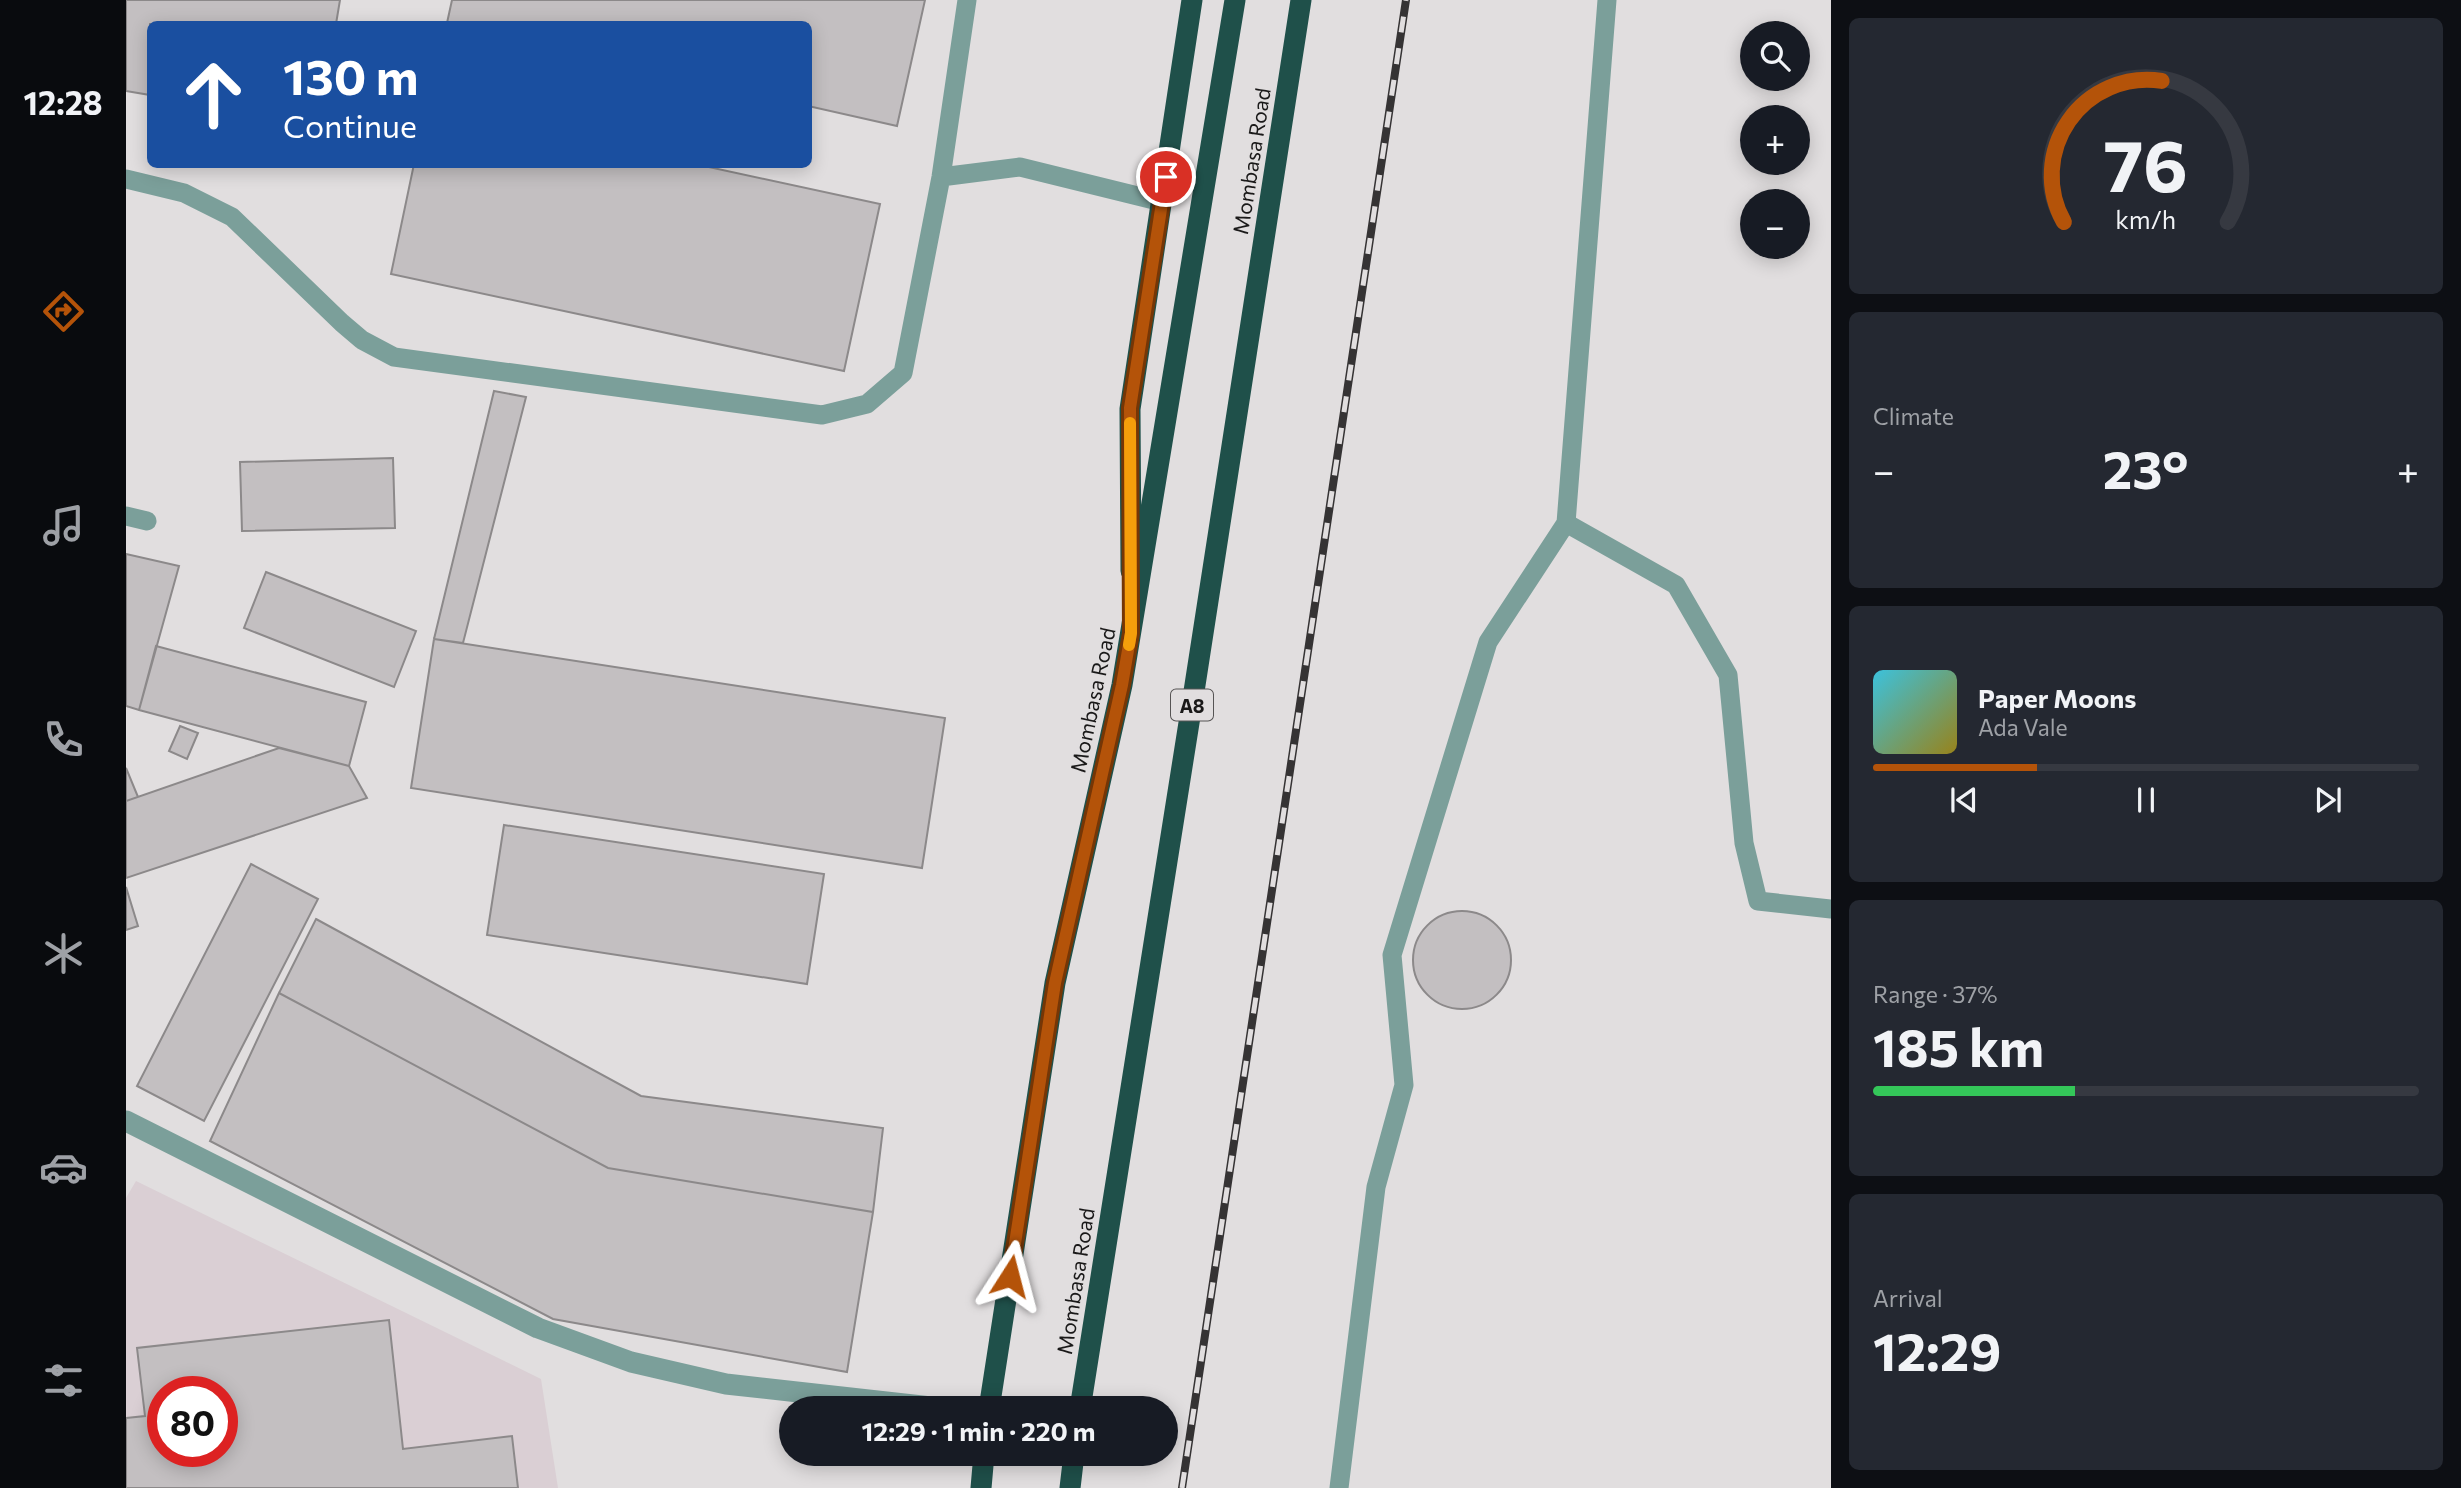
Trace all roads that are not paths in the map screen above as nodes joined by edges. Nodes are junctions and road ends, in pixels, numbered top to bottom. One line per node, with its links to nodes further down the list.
1 (967, 0): 6 (lane)
2 (1192, 0): 8 (highway)
3 (1235, 0): 12 (highway, Mombasa Road)
4 (1301, 0): 17 (highway, Mombasa Road / A8)
5 (1607, 0): 11 (lane)
6 (941, 177): 7 (lane); 8 (lane)
7 (126, 179)
8 (1162, 202): 12 (highway)
9 (126, 516): 10 (lane)
10 (147, 521)
11 (1566, 523): 13 (lane); 22 (lane)
12 (1131, 633): 16 (highway, Mombasa Road)
13 (1831, 909)
14 (126, 1121): 15 (street)
15 (833, 1396)
16 (991, 1396)
17 (1082, 1396)
18 (983, 1466): 20 (highway)
19 (1073, 1466): 21 (highway)
20 (981, 1488)
21 (1070, 1488)
22 (1339, 1488)

